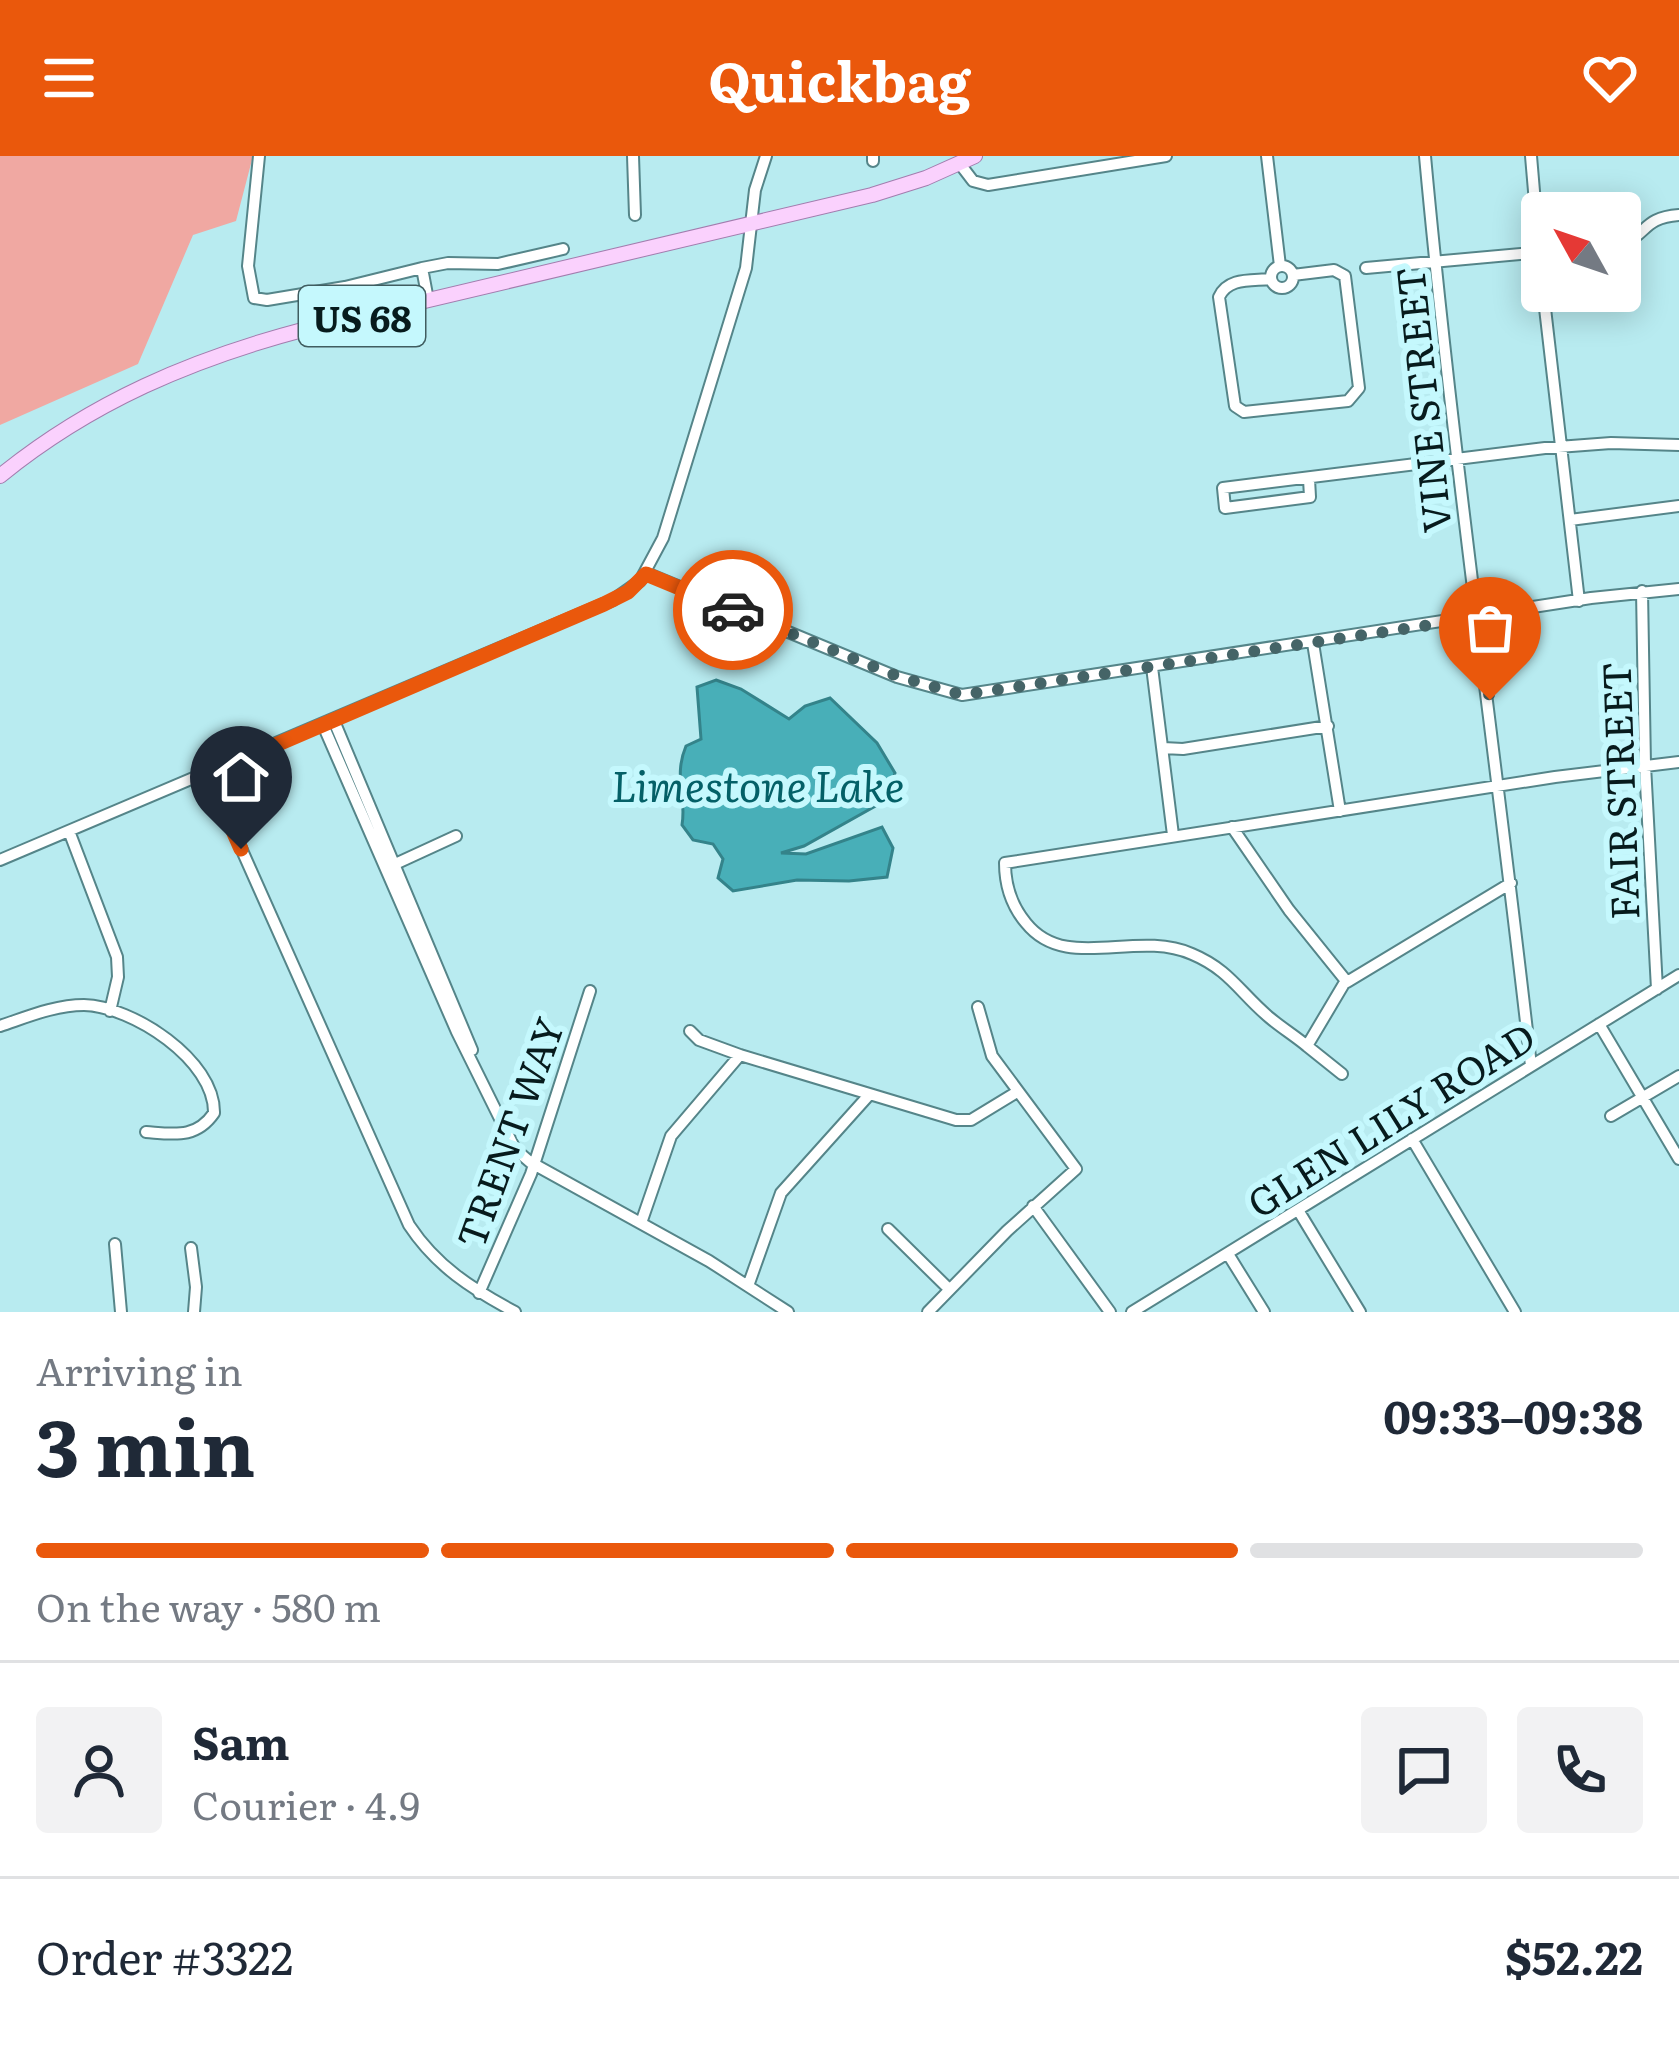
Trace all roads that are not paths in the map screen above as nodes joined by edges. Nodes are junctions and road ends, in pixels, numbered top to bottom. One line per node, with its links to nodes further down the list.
1 (259, 156): 19 (street)
2 (633, 156): 11 (street)
3 (766, 156): 13 (street)
4 (975, 156): 9 (main road, US 68)
5 (1166, 156): 9 (street)
6 (1267, 156): 18 (street)
7 (1425, 156): 17 (street, VINE STREET)
8 (1531, 156): 10 (street)
9 (959, 164): 13 (main road, US 68)
10 (1534, 192)
11 (635, 215)
12 (1679, 215): 14 (street)
13 (752, 224): 23 (main road, US 68); 32 (street)
14 (1641, 232)
15 (563, 249): 19 (street)
16 (1521, 254): 17 (street)
17 (1435, 263): 20 (street); 27 (street, VINE STREET)
18 (1280, 266): 21 (street); 22 (street)
19 (422, 268): 23 (street)
20 (1366, 268)
21 (1293, 275): 22 (street); 22 (street)
22 (1270, 279)
23 (428, 300): 28 (main road, US 68)
24 (1545, 312): 26 (street)
25 (1679, 445): 26 (street)
26 (1562, 447): 27 (street); 31 (street)
27 (1454, 457): 29 (street); 36 (street, VINE STREET)
28 (0, 476)
29 (1309, 479): 29 (street)
30 (1679, 506): 31 (street)
31 (1570, 520): 35 (street)
32 (646, 574): 38 (street); 39 (street)
33 (1679, 589): 34 (street)
34 (1642, 591): 35 (street); 43 (street, FAIR STREET)
35 (1579, 601): 36 (street)
36 (1477, 618): 37 (street); 45 (street, VINE STREET)
37 (1312, 643): 38 (street); 40 (street)
38 (1152, 667): 41 (street)
39 (328, 723): 44 (street); 52 (street)
40 (1328, 726): 41 (street); 46 (street)
41 (1163, 748): 49 (street)
42 (1679, 762): 43 (street)
43 (1645, 765): 45 (street); 56 (street, FAIR STREET)
44 (208, 774): 48 (street); 85 (street)
45 (1500, 786): 46 (street); 53 (street, VINE STREET)
46 (1340, 811): 47 (street)
47 (1232, 827): 49 (street); 55 (street)
48 (69, 831): 51 (street); 59 (street)
49 (1173, 835): 63 (street)
50 (455, 836): 52 (street)
51 (0, 860)
52 (390, 867): 75 (street)
53 (1511, 883): 55 (street); 65 (street, VINE STREET)
54 (1679, 975): 56 (street, GLEN LILY ROAD)
55 (1346, 982): 63 (street)
56 (1657, 989): 60 (street, GLEN LILY ROAD)
57 (590, 991): 75 (street, TRENT WAY)
58 (978, 1006): 68 (street)
59 (110, 1011): 61 (street); 72 (street)
60 (1599, 1024): 65 (street, GLEN LILY ROAD); 70 (street)
61 (0, 1026)
62 (690, 1031): 64 (street)
63 (1307, 1046): 66 (street)
64 (740, 1055): 69 (street); 78 (street)
65 (1531, 1066): 73 (street, GLEN LILY ROAD)
66 (1342, 1074)
67 (1679, 1076): 70 (street)
68 (1017, 1092): 69 (street); 76 (street)
69 (869, 1095): 83 (street)
70 (1642, 1098): 71 (street); 74 (street)
71 (1612, 1117)
72 (146, 1132)
73 (1412, 1139): 77 (street, GLEN LILY ROAD); 95 (street)
74 (1679, 1159)
75 (535, 1165): 78 (street); 85 (street, TRENT WAY)
76 (1034, 1206): 84 (street); 91 (street)
77 (1298, 1210): 82 (street, GLEN LILY ROAD); 94 (street)
78 (641, 1223): 83 (street)
79 (888, 1229): 84 (street)
80 (115, 1244): 86 (street)
81 (191, 1248): 87 (street)
82 (1228, 1254): 92 (street, GLEN LILY ROAD); 93 (street)
83 (748, 1286): 89 (street)
84 (949, 1289): 90 (street)
85 (478, 1292): 88 (street)
86 (121, 1312)
87 (194, 1312)
88 (515, 1312)
89 (788, 1312)
90 (928, 1312)
91 (1110, 1312)
92 (1132, 1312)
93 (1264, 1312)
94 (1360, 1312)
95 (1515, 1312)

